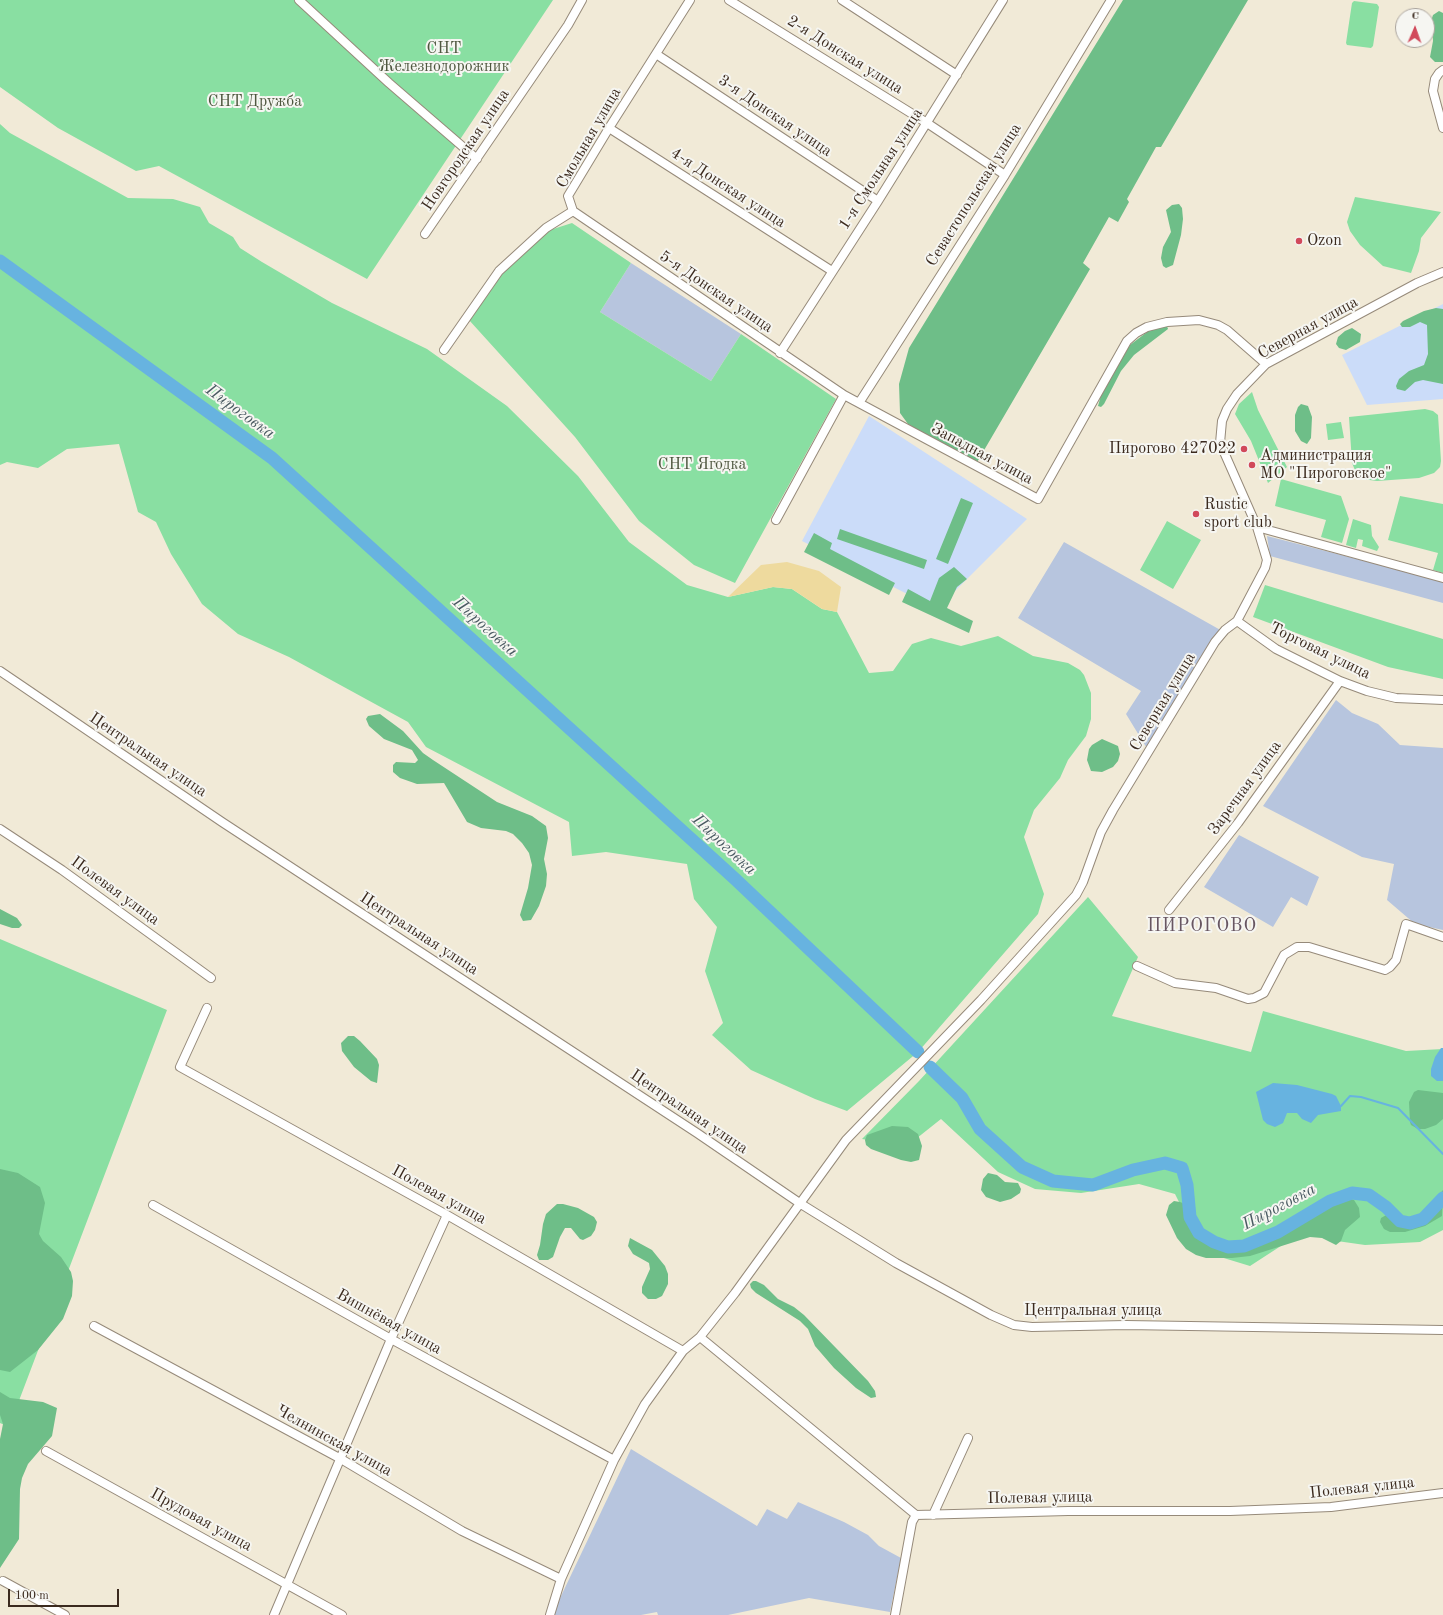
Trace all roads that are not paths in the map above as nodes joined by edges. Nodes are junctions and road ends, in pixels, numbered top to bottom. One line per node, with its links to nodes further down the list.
1 (299, 0): 14 (street)
2 (582, 0): 14 (street, Новгородская улица)
3 (690, 0): 8 (street, Смольная улица)
4 (729, 0): 11 (street, 2-я Донская улица)
5 (842, 0): 10 (street)
6 (1003, 0): 10 (street, 1-я Смольная улица)
7 (1111, 0): 15 (street, Севастопольская улица)
8 (656, 54): 12 (street, Смольная улица); 16 (street, 3-я Донская улица)
9 (1443, 70): 13 (street)
10 (957, 75): 11 (street, 1-я Смольная улица)
11 (927, 123): 15 (street, 2-я Донская улица); 16 (street, 1-я Смольная улица)
12 (609, 128): 17 (street, Смольная улица); 19 (street, 4-я Донская улица)
13 (1443, 128)
14 (477, 159): 18 (street, Новгородская улица)
15 (1005, 175): 25 (street, Севастопольская улица)
16 (878, 201): 19 (street, 1-я Смольная улица)
17 (573, 211): 21 (street, Смольная улица); 22 (street, 5-я Донская улица)
18 (425, 234)
19 (832, 271): 22 (street, 1-я Смольная улица)
20 (1443, 272): 23 (street, Северная улица)
21 (444, 350)
22 (780, 353): 24 (street, 5-я Донская улица)
23 (1266, 364): 25 (street, Западная улица); 27 (street, Северная улица)
24 (844, 395): 25 (street, Западная улица); 26 (street)
25 (859, 404)
26 (776, 520)
27 (1257, 527): 28 (street); 29 (street, Северная улица)
28 (1443, 578)
29 (1237, 622): 31 (street, Торговая улица); 39 (street, Северная улица)
30 (0, 670): 39 (street, Центральная улица)
31 (1340, 681): 32 (street, Торговая улица); 34 (street, Заречная улица)
32 (1443, 700)
33 (0, 829): 37 (street, Полевая улица)
34 (1169, 910)
35 (1443, 937): 36 (street)
36 (1138, 966)
37 (211, 978)
38 (207, 1008): 41 (street, Полевая улица)
39 (801, 1204): 43 (street, Центральная улица); 44 (street, Северная улица)
40 (152, 1205): 45 (street, Вишнёвая улица)
41 (447, 1215): 45 (street); 46 (street, Полевая улица)
42 (94, 1326): 49 (street, Челнинская улица)
43 (1443, 1330)
44 (700, 1337): 46 (street, Северная улица); 52 (street)
45 (391, 1339): 49 (street); 50 (street, Вишнёвая улица)
46 (683, 1351): 50 (street, Северная улица)
47 (968, 1438): 53 (street)
48 (46, 1451): 56 (street, Прудовая улица)
49 (341, 1459): 54 (street, Челнинская улица); 56 (street)
50 (614, 1460): 54 (street, Северная улица)
51 (1443, 1493): 53 (street, Полевая улица)
52 (916, 1515): 53 (street, Полевая улица); 61 (street)
53 (933, 1515)
54 (562, 1579): 60 (street, Северная улица)
55 (2, 1581): 57 (street)
56 (287, 1584): 58 (street); 59 (street, Прудовая улица)
57 (65, 1615)
58 (274, 1615)
59 (342, 1615)
60 (550, 1615)
61 (895, 1615)

